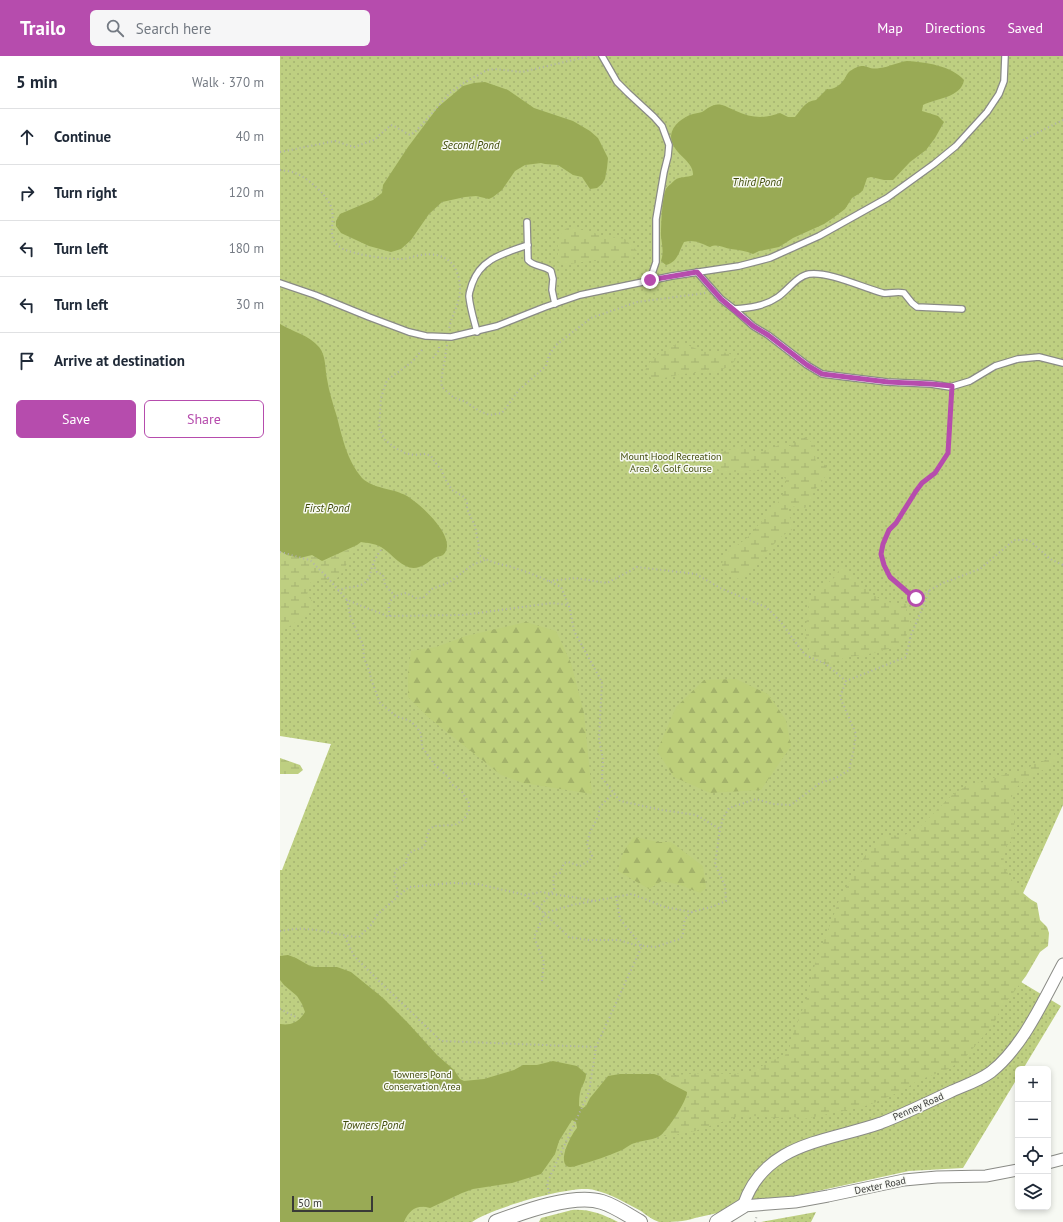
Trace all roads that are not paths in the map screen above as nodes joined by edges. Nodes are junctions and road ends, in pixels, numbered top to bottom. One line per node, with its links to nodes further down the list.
1 (602, 56): 6 (lane)
2 (1005, 56): 5 (lane)
3 (527, 222): 4 (lane)
4 (528, 245): 8 (lane); 11 (lane)
5 (697, 272): 6 (lane); 9 (lane)
6 (650, 280): 8 (lane)
7 (280, 283): 11 (lane)
8 (555, 304): 11 (lane)
9 (734, 309): 10 (lane); 12 (lane)
10 (962, 309)
11 (477, 332)
12 (1063, 364)
13 (1063, 964): 17 (street, Penney Road)
14 (1063, 1159): 15 (street)
15 (1051, 1162)
16 (1015, 1171): 17 (street, Dexter Road)
17 (743, 1206): 20 (street)
18 (496, 1222): 19 (street)
19 (640, 1222)
20 (717, 1222)

